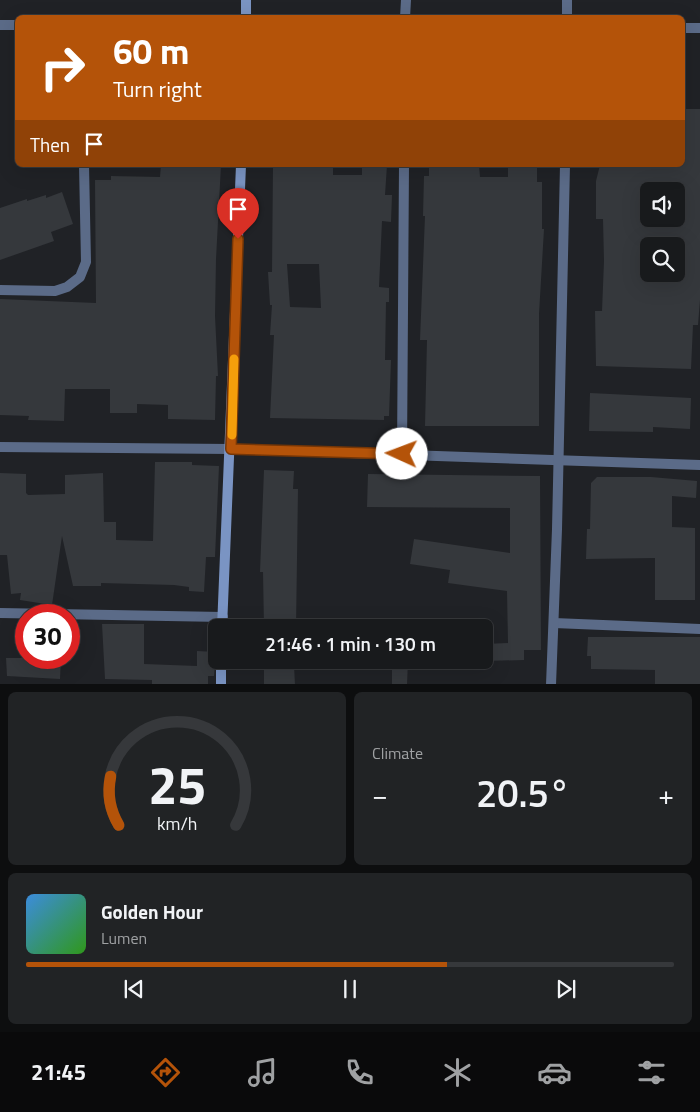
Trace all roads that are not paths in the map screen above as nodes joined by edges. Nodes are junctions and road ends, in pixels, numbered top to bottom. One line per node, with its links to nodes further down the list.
1 (246, 0): 4 (street)
2 (406, 0): 5 (street)
3 (567, 0): 6 (street)
4 (246, 15)
5 (405, 15)
6 (567, 15)
7 (0, 25): 8 (street)
8 (15, 25)
9 (685, 28): 10 (street)
10 (700, 28)
11 (84, 167): 15 (street)
12 (241, 167): 17 (street)
13 (404, 167): 18 (street)
14 (564, 167): 19 (street)
15 (0, 290)
16 (0, 447): 17 (street)
17 (231, 449): 18 (street); 22 (street)
18 (402, 454): 19 (street)
19 (558, 461): 20 (street); 24 (street)
20 (700, 465)
21 (0, 612): 23 (street)
22 (223, 619)
23 (208, 621)
24 (554, 623): 25 (street); 28 (street)
25 (700, 630)
26 (221, 669): 27 (street)
27 (221, 684)
28 (551, 684)

